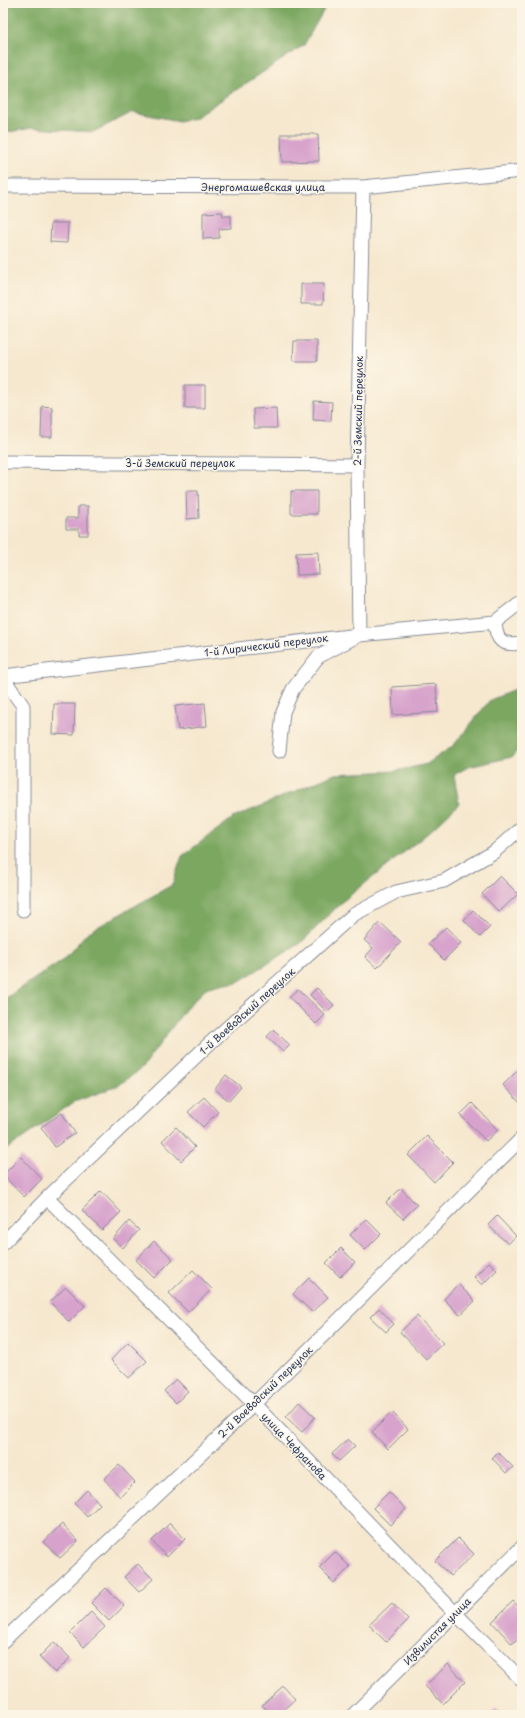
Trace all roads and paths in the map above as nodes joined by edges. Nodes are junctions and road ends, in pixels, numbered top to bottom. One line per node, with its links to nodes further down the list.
1 (522, 171): 3 (street, Энергомашевская улица)
2 (3, 186): 3 (street, Энергомашевская улица)
3 (363, 187): 5 (street, 2-й Земский переулок)
4 (3, 462): 5 (street, 3-й Земский переулок)
5 (357, 465): 8 (street, 2-й Земский переулок)
6 (522, 601): 7 (street)
7 (495, 622): 8 (street, 1-й Лирический переулок); 9 (street)
8 (359, 635): 10 (street, 1-й Лирический переулок); 11 (street)
9 (522, 643)
10 (3, 677): 13 (street)
11 (279, 751)
12 (522, 827): 15 (street, 1-й Воеводский переулок)
13 (23, 910)
14 (522, 1138): 17 (street, 2-й Воеводский переулок)
15 (47, 1198): 16 (street, 1-й Воеводский переулок); 17 (street, улица Чефранова)
16 (3, 1243)
17 (254, 1404): 19 (street, улица Чефранова); 20 (street, 2-й Воеводский переулок)
18 (522, 1548): 19 (street, Извилистая улица)
19 (456, 1614): 21 (street, улица Чефранова); 22 (street, Извилистая улица)
20 (3, 1641)
21 (522, 1680)
22 (352, 1715)

